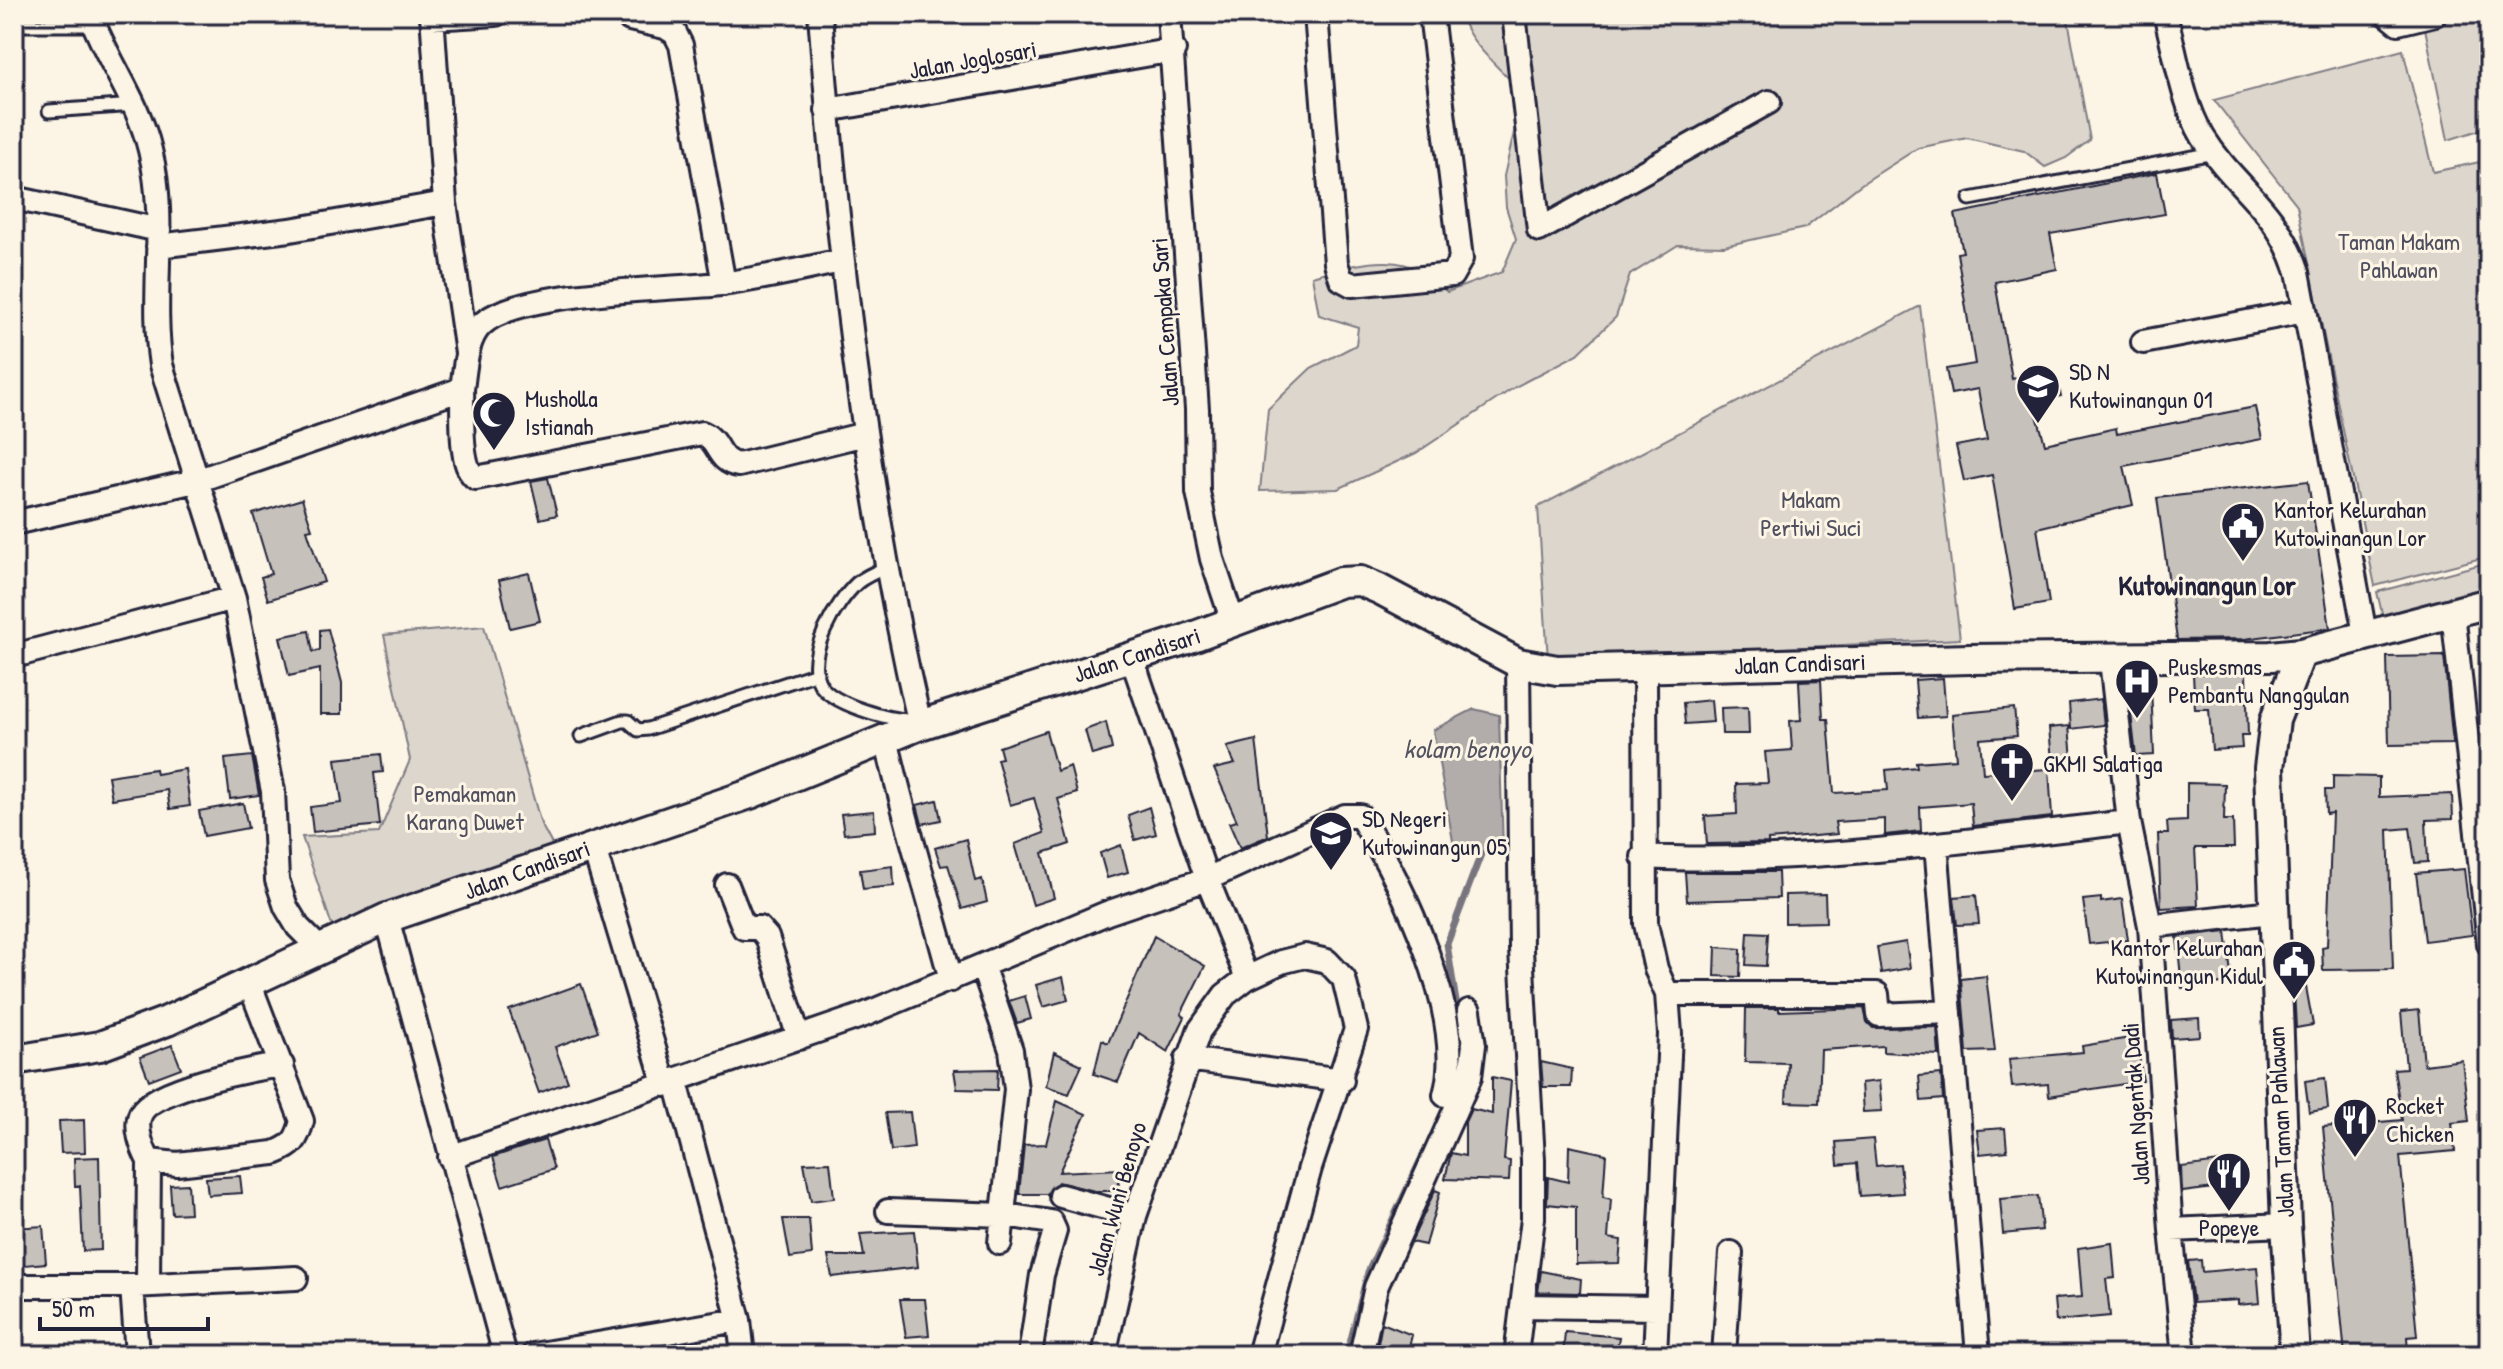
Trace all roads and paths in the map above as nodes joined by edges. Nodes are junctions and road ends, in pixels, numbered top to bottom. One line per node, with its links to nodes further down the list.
1 (496, 14): 11 (street)
2 (628, 14): 25 (street)
3 (820, 14): 17 (street)
4 (1169, 14): 14 (street, Jalan Cempaka Sari)
5 (1316, 14): 6 (street)
6 (1431, 14)
7 (1514, 14): 15 (street)
8 (2165, 14): 19 (street)
9 (2387, 14): 10 (street)
10 (2435, 14)
11 (432, 16): 22 (street)
12 (92, 20): 13 (lane); 16 (street)
13 (14, 25)
14 (1174, 50): 17 (street, Jalan Joglosari); 37 (street, Jalan Cempaka Sari)
15 (1769, 102)
16 (136, 105): 18 (lane); 23 (street)
17 (827, 110): 24 (street)
18 (49, 111)
19 (2214, 153): 20 (lane); 26 (street)
20 (1970, 199)
21 (19, 202): 23 (street)
22 (445, 203): 23 (street); 28 (street)
23 (158, 238): 31 (street)
24 (842, 261): 25 (street); 30 (street)
25 (724, 284): 28 (street)
26 (2305, 311): 27 (street); 38 (street)
27 (2143, 342)
28 (467, 355): 29 (street)
29 (462, 389): 30 (street); 31 (street)
30 (865, 434): 33 (street)
31 (199, 480): 32 (street); 34 (street)
32 (14, 523)
33 (890, 566): 45 (lane); 46 (street)
34 (234, 598): 40 (street); 59 (street)
35 (2489, 603): 36 (street, Jalan Candisari)
36 (2453, 612): 38 (street, Jalan Candisari); 58 (street)
37 (1233, 622): 41 (street, Jalan Candisari); 43 (street, Jalan Candisari)
38 (2365, 634): 39 (street, Jalan Candisari)
39 (2301, 653): 42 (street, Jalan Candisari); 55 (street, Jalan Taman Pahlawan)
40 (14, 656)
41 (1132, 658): 46 (street, Jalan Candisari); 53 (street)
42 (2111, 660): 44 (street, Jalan Candisari); 49 (street, Jalan Ngentak Dadi)
43 (1518, 663): 44 (street, Jalan Candisari); 88 (street)
44 (1645, 669): 52 (street)
45 (817, 673): 46 (lane); 47 (lane)
46 (920, 723): 48 (street, Jalan Candisari)
47 (581, 736)
48 (886, 738): 51 (street, Jalan Candisari); 62 (street)
49 (2129, 822): 50 (street); 57 (street, Jalan Ngentak Dadi)
50 (1936, 844): 52 (street); 66 (street)
51 (593, 845): 56 (street, Jalan Candisari); 73 (street)
52 (1643, 857): 64 (street)
53 (1207, 879): 60 (street); 61 (street); 68 (street)
54 (727, 885): 67 (street)
55 (2272, 912): 57 (street); 81 (street, Jalan Taman Pahlawan)
56 (387, 918): 59 (street, Jalan Candisari); 75 (street)
57 (2150, 926): 82 (street, Jalan Ngentak Dadi)
58 (2489, 944)
59 (319, 948): 63 (street, Jalan Candisari)
60 (983, 968): 62 (street); 79 (street)
61 (1247, 978): 69 (street, Jalan Wuni Benoyo); 72 (street, Jalan Wuni Benoyo)
62 (951, 980): 67 (street)
63 (249, 982): 70 (street, Jalan Candisari); 71 (street)
64 (1667, 994): 66 (street); 89 (street)
65 (1469, 1011): 68 (street)
66 (1950, 1012): 102 (street)
67 (799, 1038): 73 (street)
68 (1462, 1052): 74 (street); 98 (street)
69 (1187, 1059): 72 (street); 80 (street, Jalan Wuni Benoyo)
70 (14, 1060)
71 (282, 1065): 76 (street); 76 (street)
72 (1342, 1080): 97 (street, Jalan Wuni Benoyo)
73 (671, 1084): 75 (street); 90 (street)
74 (1445, 1095)
75 (450, 1157): 92 (street)
76 (149, 1161): 86 (street)
77 (1061, 1196): 80 (street)
78 (888, 1211): 79 (street)
79 (1005, 1215): 83 (street); 95 (street)
80 (1135, 1216): 96 (street, Jalan Wuni Benoyo)
81 (2286, 1225): 82 (street); 104 (street, Jalan Taman Pahlawan)
82 (2171, 1230): 103 (street, Jalan Ngentak Dadi)
83 (1000, 1243)
84 (1731, 1253): 101 (street)
85 (296, 1278): 86 (street)
86 (140, 1284): 87 (street); 91 (street)
87 (14, 1286)
88 (1522, 1306): 89 (street); 99 (street)
89 (1657, 1308): 100 (street)
90 (739, 1320): 93 (street); 94 (street)
91 (137, 1355)
92 (505, 1355)
93 (533, 1355)
94 (743, 1355)
95 (1030, 1355)
96 (1104, 1355)
97 (1259, 1355)
98 (1361, 1355)
99 (1516, 1355)
100 (1655, 1355)
101 (1724, 1355)
102 (1978, 1355)
103 (2184, 1355)
104 (2295, 1355)

